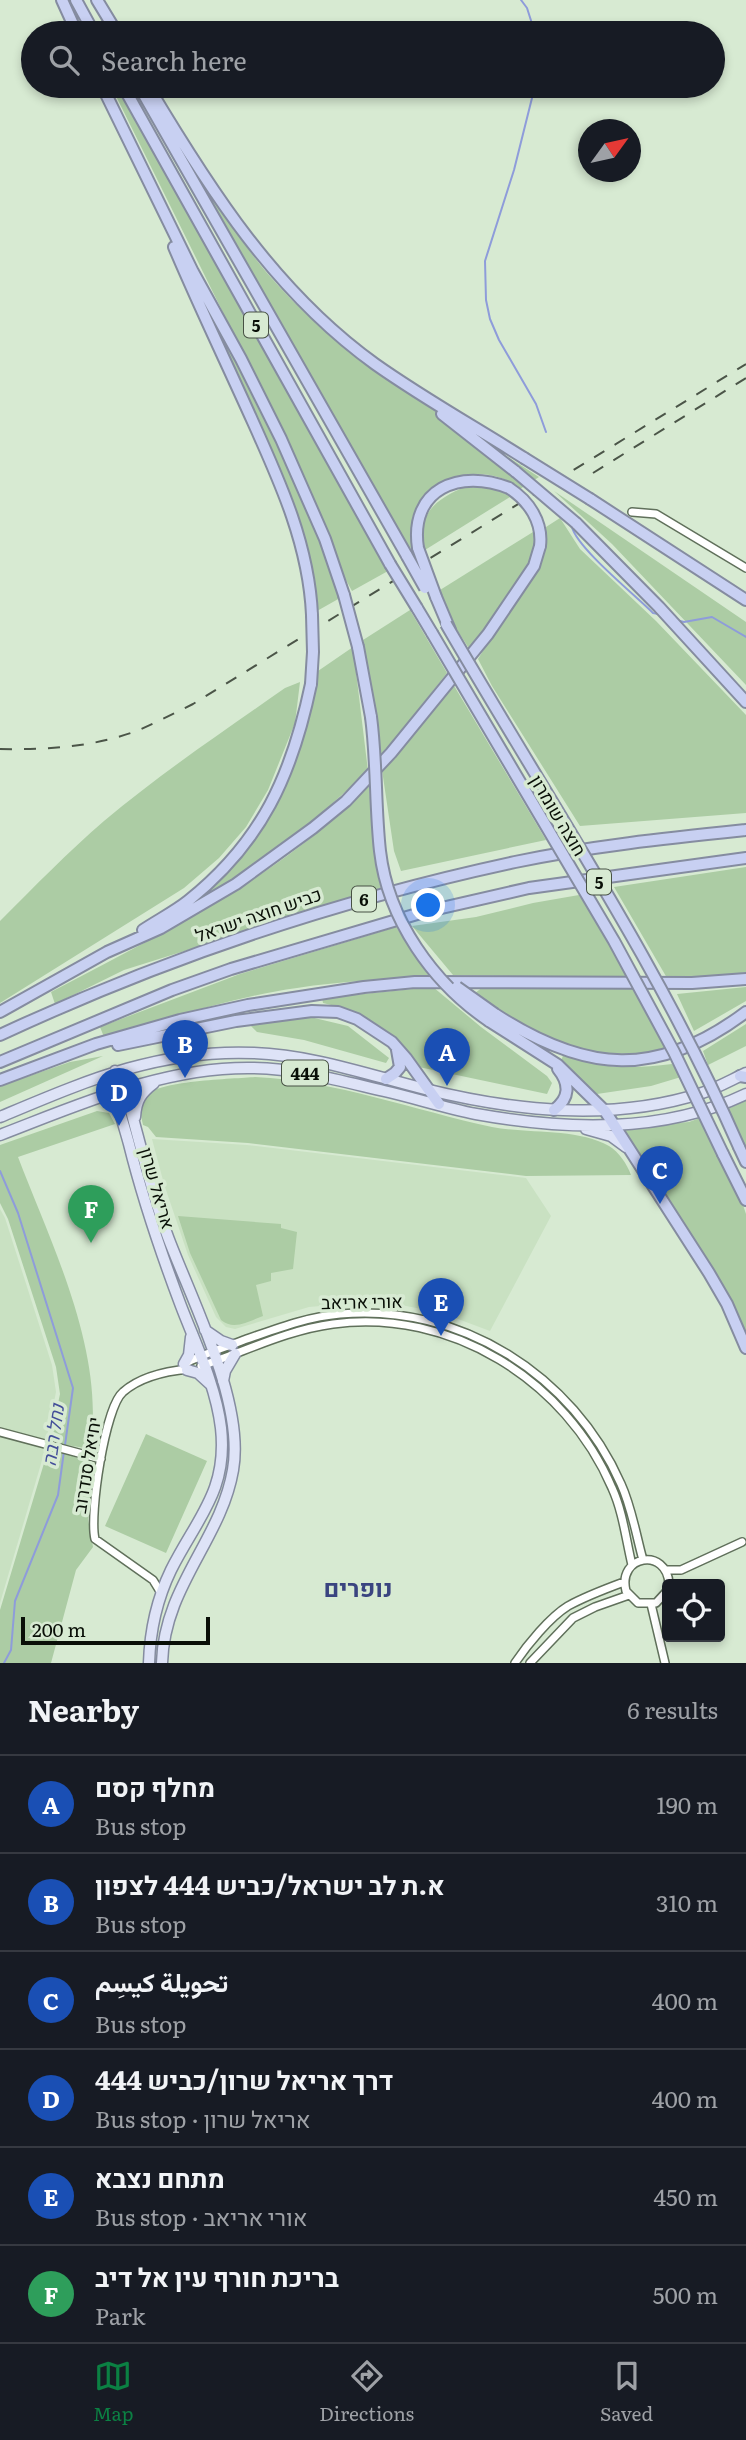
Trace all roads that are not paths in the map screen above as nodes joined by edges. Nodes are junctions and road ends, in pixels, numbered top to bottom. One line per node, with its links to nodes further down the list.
1 (62, 0): 4 (highway)
2 (76, 0): 5 (highway)
3 (95, 0): 6 (highway); 7 (highway)
4 (72, 21)
5 (87, 21)
6 (105, 21)
7 (109, 21)
8 (108, 98): 12 (highway)
9 (130, 98): 51 (highway, חוצה שומרון / 5, bridge)
10 (146, 98): 16 (highway, חוצה שומרון / 5, bridge)
11 (155, 98): 13 (highway)
12 (136, 158): 21 (highway, bridge); 25 (highway, bridge)
13 (398, 380): 17 (highway, bridge); 18 (highway, bridge)
14 (632, 512): 15 (street)
15 (746, 568)
16 (434, 598): 21 (highway, bridge); 50 (highway, חוצה שומרון / 5, bridge)
17 (746, 602)
18 (746, 702)
19 (746, 830): 26 (highway, כביש חוצה ישראל / 6)
20 (746, 859): 29 (highway, 6)
21 (107, 952): 23 (highway)
22 (746, 979): 30 (highway)
23 (0, 1012)
24 (746, 1012): 25 (highway)
25 (492, 1017): 28 (highway)
26 (0, 1035)
27 (392, 1042): 30 (highway); 34 (highway); 36 (highway)
28 (543, 1055): 41 (highway); 42 (highway)
29 (0, 1062)
30 (47, 1062): 35 (highway)
31 (115, 1071): 34 (main road, 444); 37 (main road, אריאל שרון); 44 (main road, 444)
32 (744, 1075): 42 (main road, 444)
33 (159, 1079): 37 (main road, 444); 40 (main road, 444); 45 (main road)
34 (386, 1079): 36 (main road, 444)
35 (0, 1080)
36 (427, 1089): 40 (highway); 41 (main road, 444)
37 (120, 1091): 39 (main road, 444); 43 (main road, אריאל שרון); 45 (main road, אריאל שרון)
38 (746, 1094): 47 (main road, 444)
39 (90, 1101): 43 (main road); 48 (main road, 444)
40 (439, 1104): 46 (main road, 444)
41 (554, 1110): 42 (main road, 444)
42 (605, 1111): 47 (highway)
43 (121, 1116): 53 (main road, אריאל שרון)
44 (0, 1117)
45 (135, 1124): 52 (main road, אריאל שרון)
46 (554, 1124): 47 (main road, 444); 49 (main road)
47 (615, 1125): 49 (highway)
48 (0, 1135)
49 (634, 1155): 54 (highway)
50 (746, 1162)
51 (746, 1200)
52 (204, 1329): 55 (main road); 56 (main road, אריאל שרון)
53 (191, 1333): 57 (main road, אריאל שרון); 58 (main road)
54 (746, 1348)
55 (234, 1349): 56 (street, אורי אריאב); 59 (main road); 64 (street, אורי אריאב); 65 (street, אורי אריאב)
56 (214, 1357): 57 (street, אורי אריאב); 59 (main road, אריאל שרון)
57 (202, 1361): 58 (street, יחיאל סנדרוב); 60 (main road, אריאל שרון)
58 (182, 1368): 60 (main road); 62 (street, יחיאל סנדרוב)
59 (223, 1381): 76 (main road, אריאל שרון)
60 (210, 1384): 66 (main road, אריאל שרון)
61 (0, 1433): 62 (street)
62 (101, 1459): 68 (street, יחיאל סנדרוב)
63 (742, 1542): 67 (street)
64 (643, 1560): 65 (street); 67 (street)
65 (632, 1566): 70 (street)
66 (172, 1569): 68 (street); 71 (main road, אריאל שרון)
67 (666, 1570): 69 (street)
68 (148, 1576): 71 (street, יחיאל סנדרוב)
69 (668, 1579)
70 (624, 1582): 72 (street); 77 (street)
71 (161, 1593): 75 (main road, אריאל שרון)
72 (629, 1595): 74 (street); 78 (street)
73 (662, 1597): 74 (street)
74 (651, 1604): 79 (street)
75 (149, 1663)
76 (162, 1663)
77 (515, 1663)
78 (530, 1663)
79 (665, 1663)

